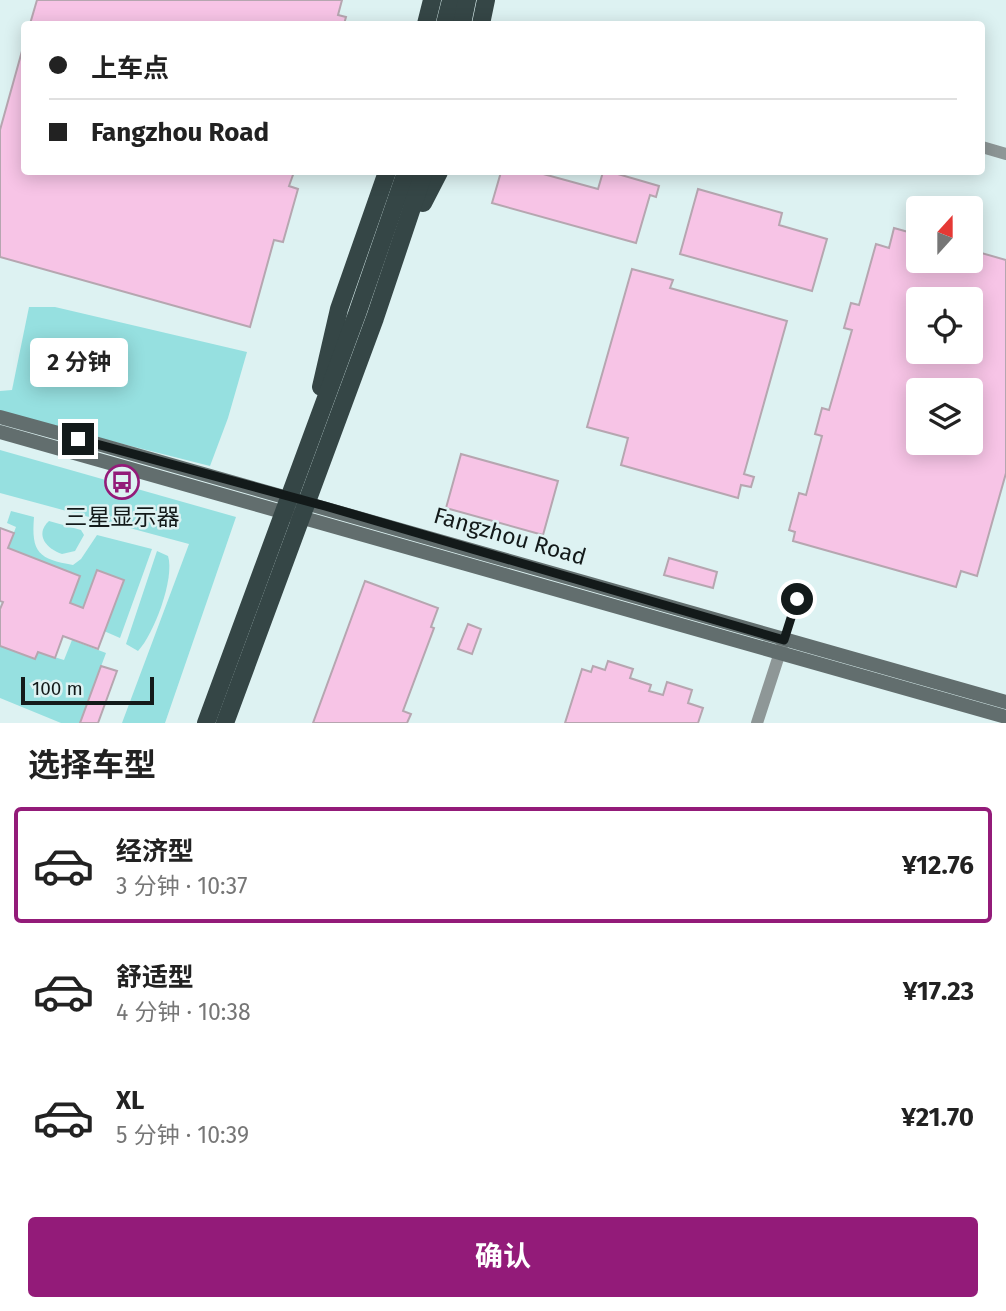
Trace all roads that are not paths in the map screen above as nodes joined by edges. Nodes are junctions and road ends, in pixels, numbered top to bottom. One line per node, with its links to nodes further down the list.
1 (432, 0): 5 (highway)
2 (451, 0): 6 (highway)
3 (467, 0): 7 (highway)
4 (486, 0): 8 (highway)
5 (427, 21)
6 (446, 21)
7 (463, 21)
8 (482, 21)
9 (985, 148): 10 (street)
10 (1006, 154)
11 (386, 175): 16 (highway)
12 (405, 175): 23 (highway)
13 (423, 175): 15 (highway)
14 (437, 175): 15 (highway)
15 (401, 243): 24 (highway)
16 (320, 390)
17 (0, 417): 20 (main road, Fangzhou Road)
18 (0, 432): 20 (main road, Fangzhou Road)
19 (797, 599): 20 (lane)
20 (782, 646): 21 (main road, Fangzhou Road); 22 (main road, Fangzhou Road); 25 (street)
21 (1006, 702)
22 (1006, 717)
23 (206, 723)
24 (225, 723)
25 (757, 723)

